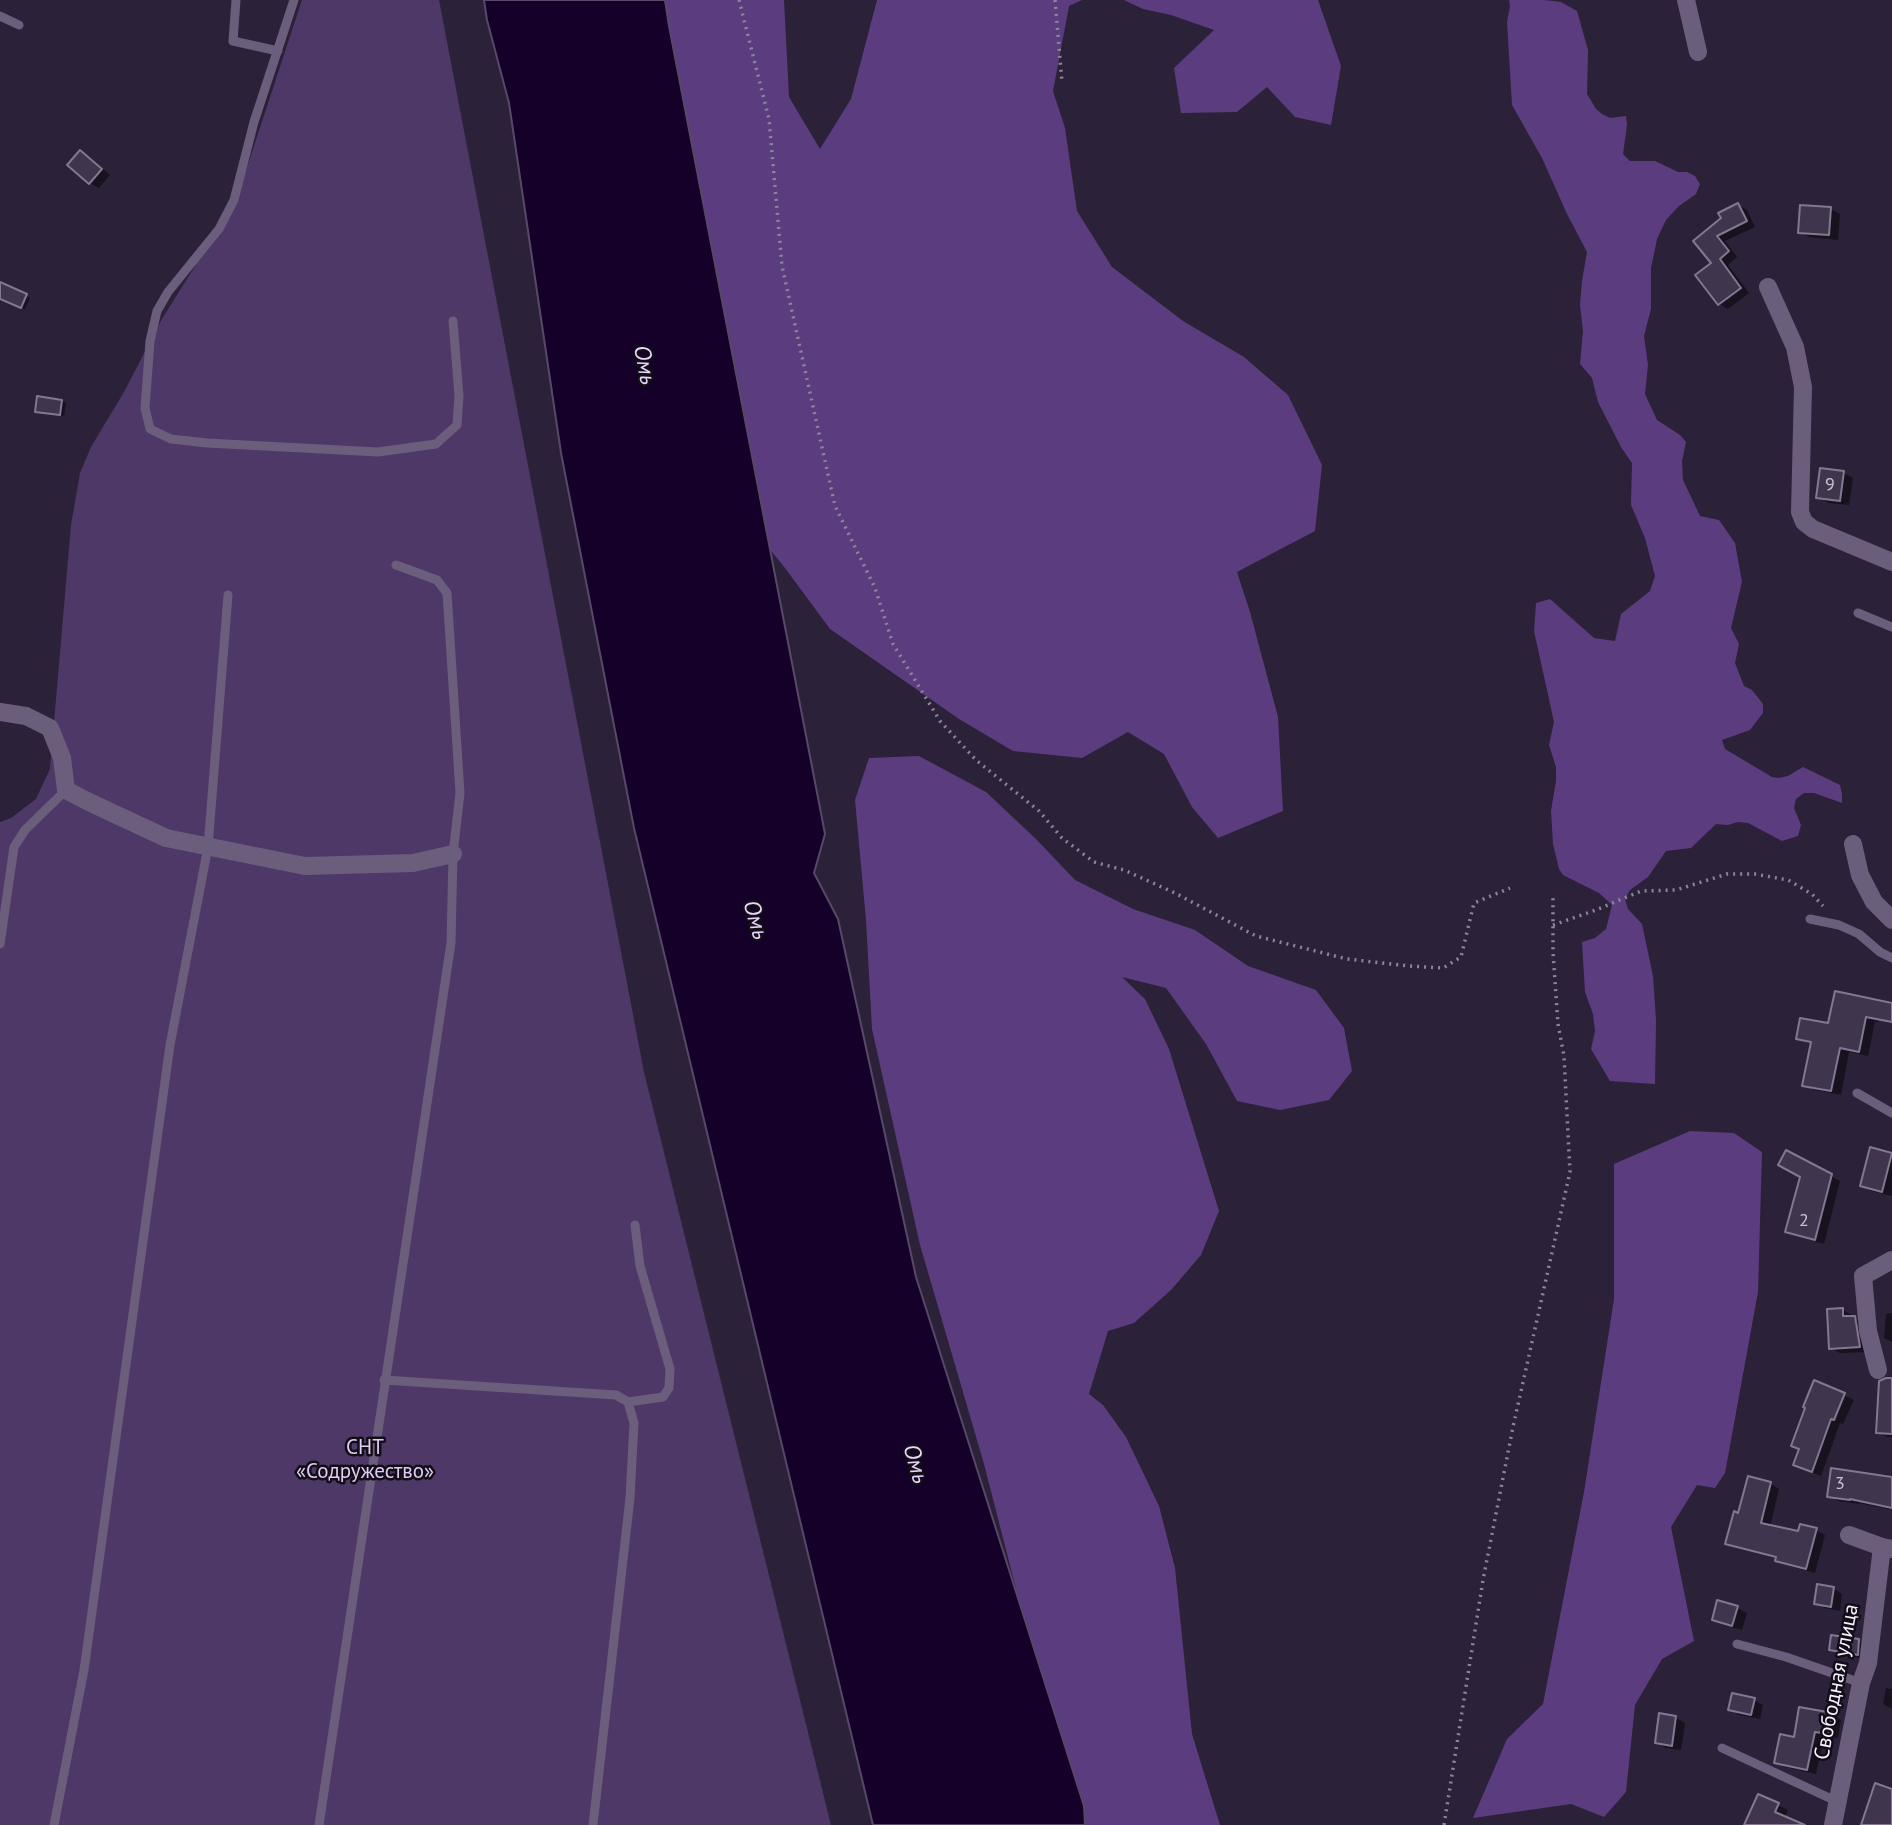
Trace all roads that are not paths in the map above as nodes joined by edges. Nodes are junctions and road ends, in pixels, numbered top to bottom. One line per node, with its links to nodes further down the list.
1 (236, 0): 6 (lane)
2 (295, 0): 6 (lane)
3 (1686, 0): 7 (street)
4 (0, 16): 5 (lane)
5 (19, 24)
6 (278, 51): 9 (lane)
7 (1698, 52)
8 (1768, 287): 10 (street)
9 (453, 321)
10 (1892, 562)
11 (396, 565): 19 (lane)
12 (228, 595): 18 (lane)
13 (1858, 612): 14 (lane)
14 (1892, 627)
15 (0, 712): 16 (street)
16 (66, 790): 18 (street); 22 (lane)
17 (1853, 844): 21 (street)
18 (208, 847): 19 (street); 37 (lane)
19 (453, 855): 29 (lane)
20 (1810, 919): 23 (lane)
21 (1892, 919)
22 (0, 944)
23 (1892, 958)
24 (1857, 1093): 25 (lane)
25 (1892, 1113)
26 (635, 1226): 30 (lane)
27 (1892, 1260): 28 (street)
28 (1878, 1370)
29 (384, 1380): 30 (lane); 38 (lane)
30 (628, 1402): 39 (lane)
31 (1849, 1535): 32 (street)
32 (1887, 1548): 34 (street, Свободная улица)
33 (1737, 1644): 34 (lane)
34 (1861, 1683): 36 (street, Свободная улица)
35 (1722, 1748): 36 (lane)
36 (1838, 1802): 40 (street, Свободная улица)
37 (54, 1825)
38 (319, 1825)
39 (593, 1825)
40 (1833, 1825)

